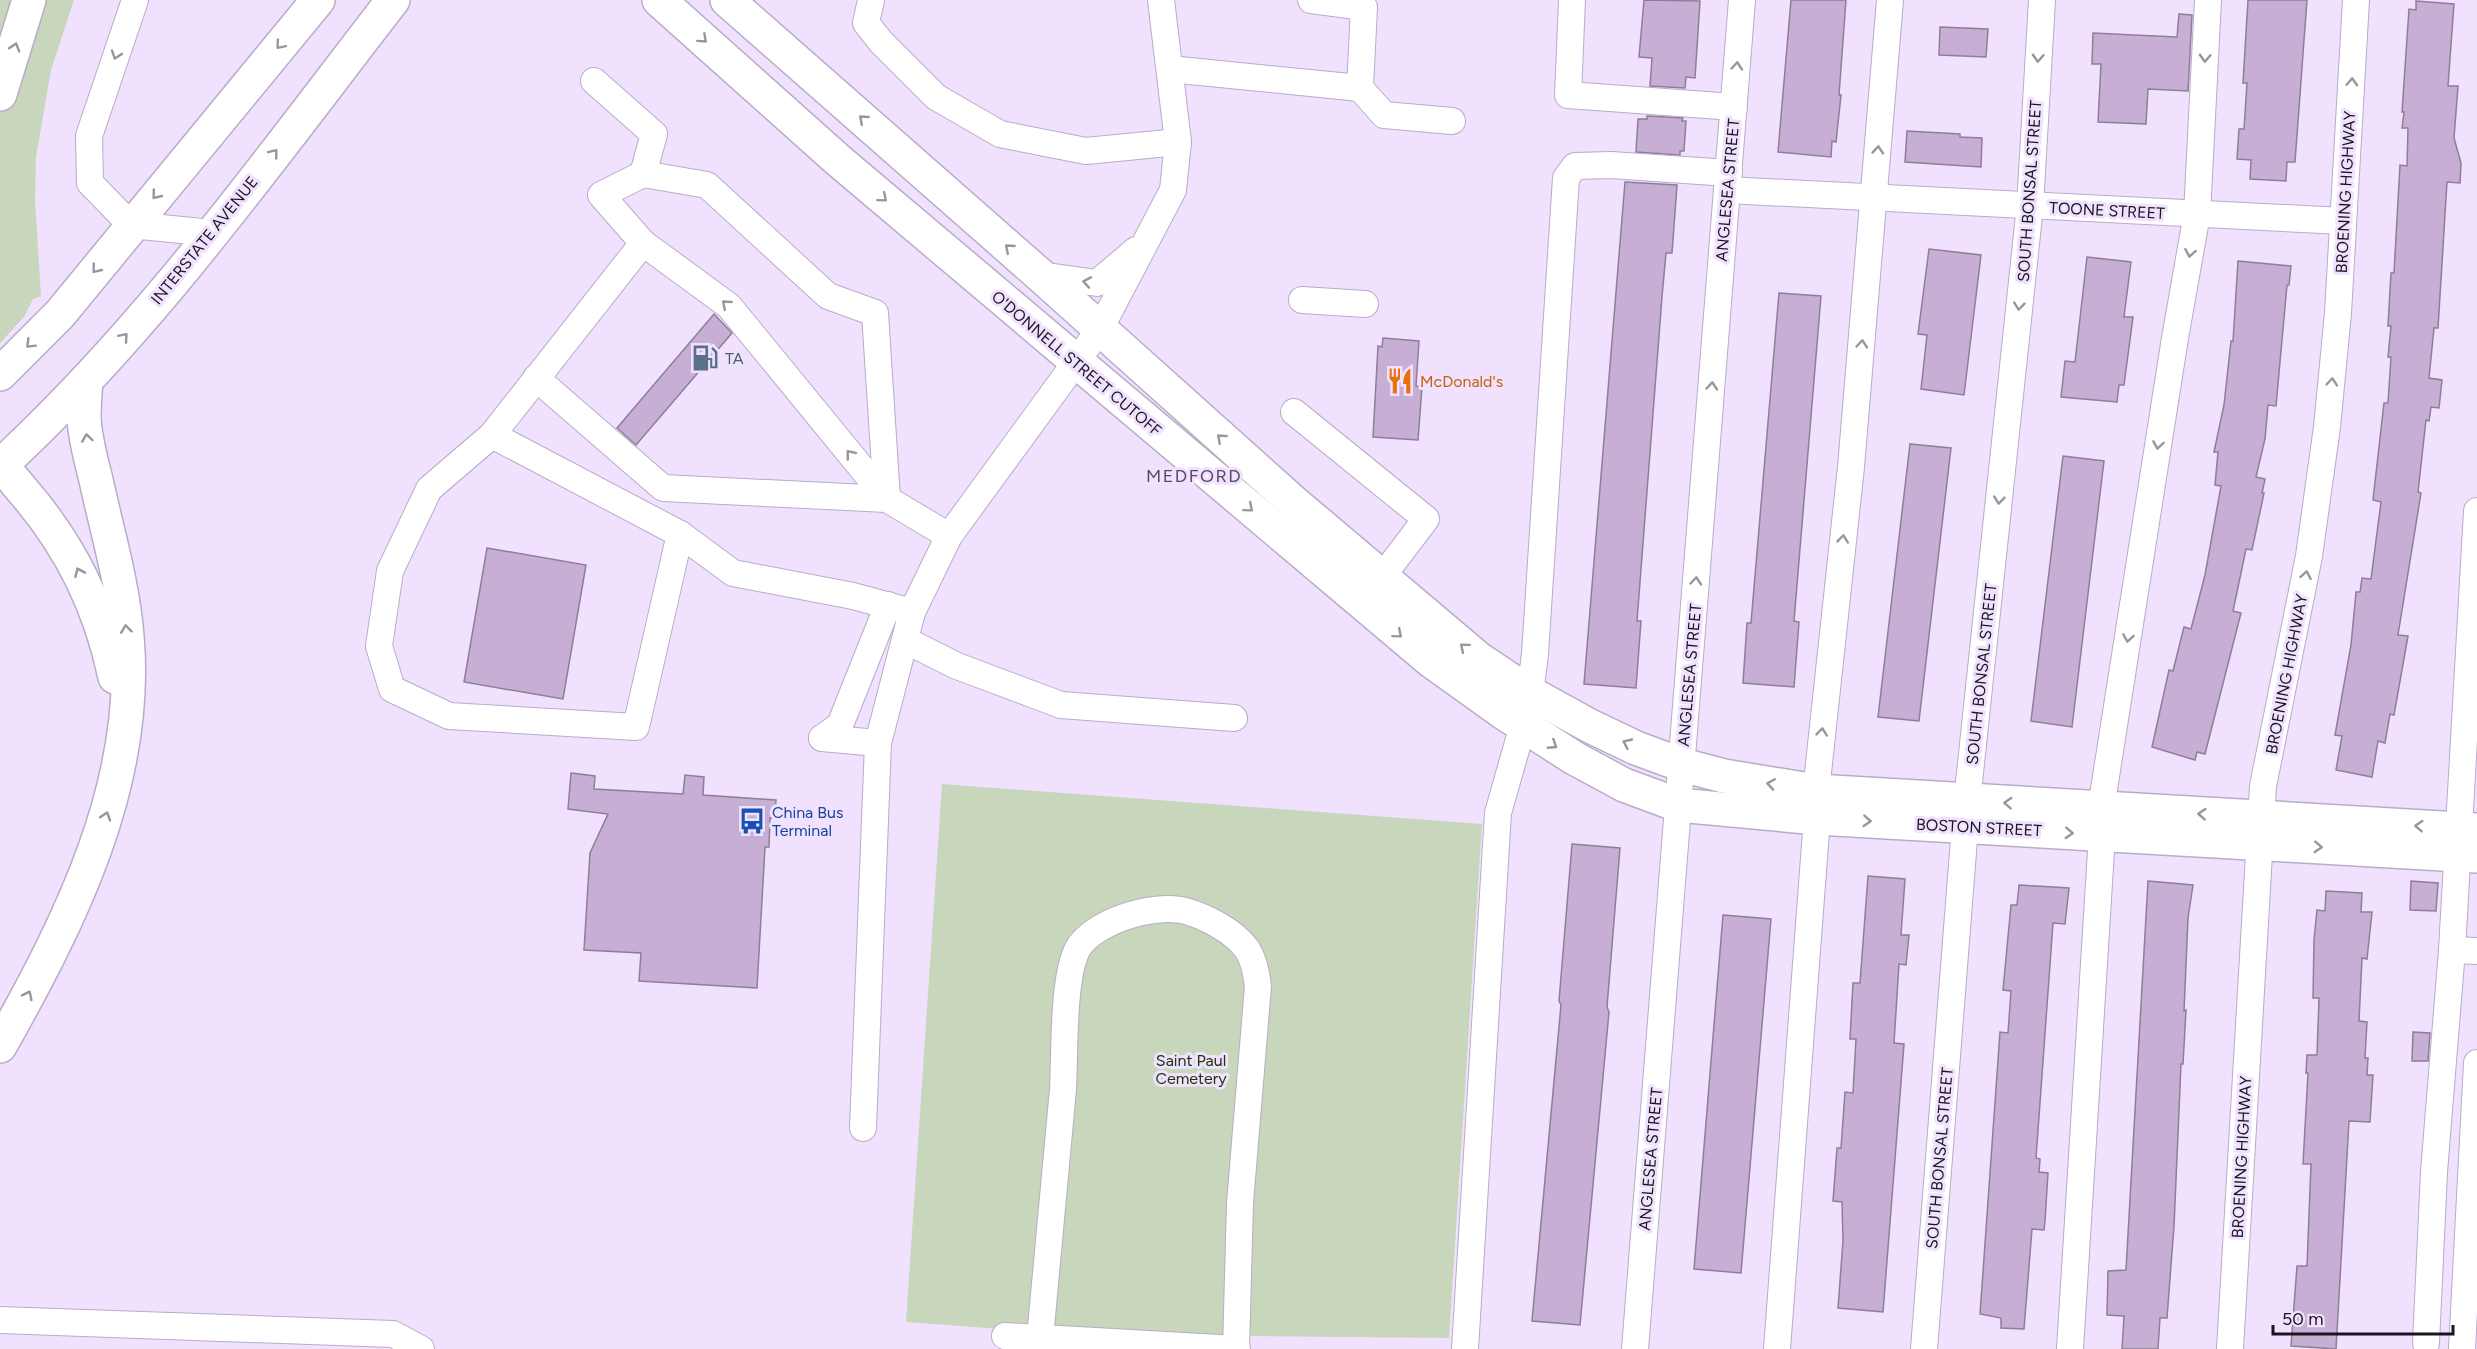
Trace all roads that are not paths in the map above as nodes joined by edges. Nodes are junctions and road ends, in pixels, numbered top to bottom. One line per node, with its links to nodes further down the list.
1 (29, 0): 19 (main road, one-way to 1)
2 (135, 0): 29 (street, one-way to 29)
3 (318, 0): 29 (main road, one-way to 29)
4 (393, 0): 30 (main road, INTERSTATE AVENUE, one-way to 4)
5 (659, 0): 37 (main road, O'DONNELL STREET CUTOFF, one-way to 37)
6 (727, 0): 33 (main road, one-way to 6)
7 (871, 0): 22 (street)
8 (1161, 0): 16 (street)
9 (1311, 0): 18 (street)
10 (1572, 0): 20 (street)
11 (1742, 0): 20 (street, ANGLESEA STREET, one-way to 11)
12 (1890, 0): 25 (street, one-way to 12)
13 (2042, 0): 26 (street, SOUTH BONSAL STREET, one-way to 26)
14 (2208, 0): 27 (street, one-way to 27)
15 (2356, 0): 28 (street, BROENING HIGHWAY, one-way to 15)
16 (1170, 69): 18 (street); 22 (street)
17 (594, 81): 23 (street)
18 (1360, 88): 21 (street)
19 (0, 94)
20 (1734, 107): 24 (street, ANGLESEA STREET)
21 (1452, 121)
22 (1178, 142): 31 (street)
23 (643, 174): 32 (street); 44 (street)
24 (1728, 182): 25 (street, TOONE STREET); 51 (street, TOONE STREET); 56 (street, ANGLESEA STREET, one-way to 24)
25 (1875, 198): 26 (street, TOONE STREET); 57 (street, one-way to 25)
26 (2030, 206): 27 (street, TOONE STREET); 59 (street, SOUTH BONSAL STREET, one-way to 59)
27 (2197, 214): 28 (street, TOONE STREET); 60 (street, one-way to 60)
28 (2343, 221): 61 (street, BROENING HIGHWAY, one-way to 28)
29 (131, 225): 30 (street); 38 (main road, one-way to 38)
30 (212, 233): 40 (main road, INTERSTATE AVENUE, one-way to 30)
31 (1149, 238): 33 (street, one-way to 33); 36 (street)
32 (643, 243): 39 (street); 44 (street, one-way to 32)
33 (1040, 275): 36 (main road)
34 (1302, 300): 35 (street)
35 (1365, 304)
36 (1100, 329): 37 (street); 48 (main road, one-way to 36)
37 (1076, 362): 47 (street); 53 (main road, O'DONNELL STREET CUTOFF, one-way to 53)
38 (0, 374)
39 (536, 378): 42 (street); 44 (street)
40 (86, 381): 43 (main road, INTERSTATE AVENUE); 54 (main road, one-way to 40)
41 (1294, 411): 48 (street)
42 (492, 435): 46 (street); 46 (street)
43 (0, 465): 54 (main road, one-way to 43)
44 (887, 500): 47 (street)
45 (2477, 511): 62 (street)
46 (680, 534): 49 (street)
47 (949, 537): 49 (street)
48 (1382, 577): 51 (main road, one-way to 48)
49 (900, 608): 50 (street); 55 (street)
50 (905, 640): 52 (street); 55 (street)
51 (1521, 687): 56 (main road, BOSTON STREET, one-way to 51)
52 (1234, 718)
53 (1513, 719): 58 (main road, BOSTON STREET, one-way to 58); 76 (street)
54 (124, 729): 64 (main road, one-way to 54)
55 (878, 744): 66 (street)
56 (1682, 765): 57 (main road, BOSTON STREET, one-way to 56); 58 (street, ANGLESEA STREET)
57 (1816, 804): 58 (main road, BOSTON STREET); 59 (main road, BOSTON STREET); 78 (street)
58 (1678, 805): 77 (street, ANGLESEA STREET)
59 (1966, 814): 60 (main road, BOSTON STREET); 79 (street, SOUTH BONSAL STREET)
60 (2102, 821): 61 (main road, BOSTON STREET); 80 (street)
61 (2260, 831): 62 (main road, BOSTON STREET); 81 (street, BROENING HIGHWAY)
62 (2467, 842): 63 (street)
63 (2465, 950): 67 (street)
64 (0, 1046)
65 (2477, 1063): 68 (street)
66 (863, 1128)
67 (2434, 1172): 68 (street); 73 (street)
68 (2474, 1174): 72 (street)
69 (0, 1320): 74 (street)
70 (1005, 1336): 71 (street)
71 (1040, 1338): 75 (street); 75 (street)
72 (2463, 1345): 73 (street)
73 (2417, 1346)
74 (421, 1349)
75 (1236, 1349)
76 (1465, 1349)
77 (1635, 1349)
78 (1777, 1349)
79 (1924, 1349)
80 (2070, 1349)
81 (2230, 1349)

